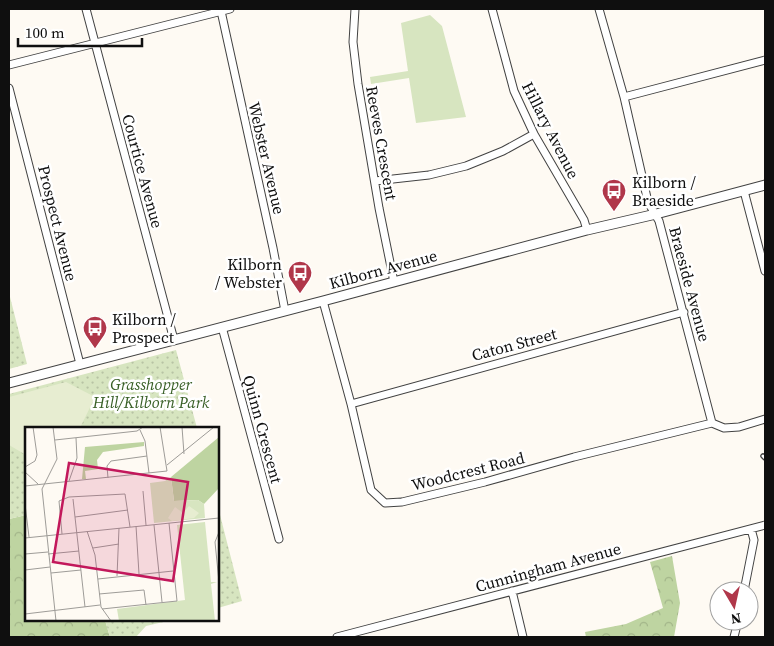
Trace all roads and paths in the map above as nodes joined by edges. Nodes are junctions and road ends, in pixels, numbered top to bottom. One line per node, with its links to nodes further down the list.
1 (86, 9): 7 (street, Courtice Avenue)
2 (230, 9): 6 (street)
3 (355, 9): 13 (street, Reeves Crescent)
4 (492, 9): 12 (street, Hillary Avenue)
5 (599, 9): 11 (street, Braeside Avenue)
6 (221, 11): 7 (street); 21 (street, Webster Avenue)
7 (95, 43): 9 (street); 24 (street, Courtice Avenue)
8 (765, 60): 11 (street)
9 (9, 65)
10 (9, 88): 25 (street, Prospect Avenue)
11 (624, 97): 16 (street, Braeside Avenue)
12 (534, 134): 13 (street); 17 (street, Hillary Avenue)
13 (376, 181): 19 (street, Reeves Crescent)
14 (765, 185): 15 (street, Kilborn Avenue)
15 (744, 191): 16 (street, Kilborn Avenue); 18 (street)
16 (656, 214): 17 (street, Kilborn Avenue); 22 (street, Braeside Avenue)
17 (587, 230): 19 (street, Kilborn Avenue)
18 (765, 271)
19 (394, 282): 20 (street, Kilborn Avenue)
20 (323, 301): 21 (street, Kilborn Avenue); 27 (street, Woodcrest Road)
21 (285, 311): 23 (street, Kilborn Avenue)
22 (684, 312): 27 (street, Caton Street); 29 (street, Braeside Avenue)
23 (222, 327): 24 (street, Kilborn Avenue); 32 (street, Quinn Crescent)
24 (174, 340): 25 (street, Kilborn Avenue)
25 (80, 364): 26 (street, Kilborn Avenue)
26 (9, 383)
27 (351, 404): 29 (street, Woodcrest Road)
28 (765, 419): 29 (street, Woodcrest Road)
29 (712, 423)
30 (765, 525): 31 (street, Cunningham Avenue)
31 (751, 528): 33 (street); 34 (street, Cunningham Avenue)
32 (278, 539)
33 (746, 581)
34 (512, 591): 35 (street, Cunningham Avenue); 36 (street)
35 (337, 637)
36 (524, 637)

